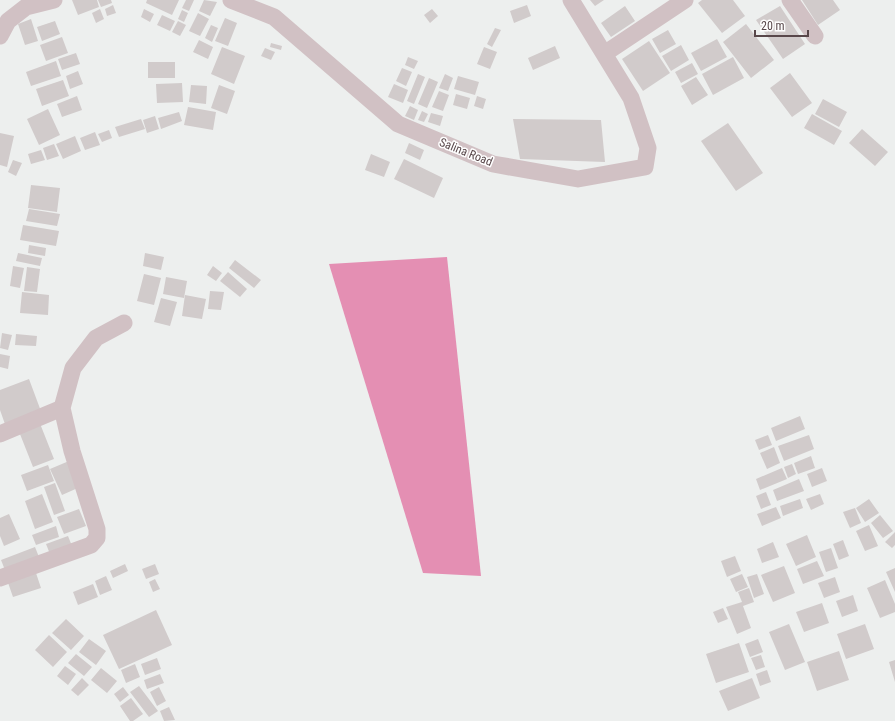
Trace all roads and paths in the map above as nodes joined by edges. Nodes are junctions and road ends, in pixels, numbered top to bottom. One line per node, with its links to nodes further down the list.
1 (54, 0): 6 (street)
2 (231, 0): 8 (street, Salina Road)
3 (571, 0): 8 (street)
4 (685, 0): 8 (street)
5 (790, 0): 7 (street)
6 (0, 36)
7 (815, 36)
8 (604, 54)
9 (124, 323): 10 (street)
10 (62, 408): 11 (street); 12 (street)
11 (0, 434)
12 (0, 578)

